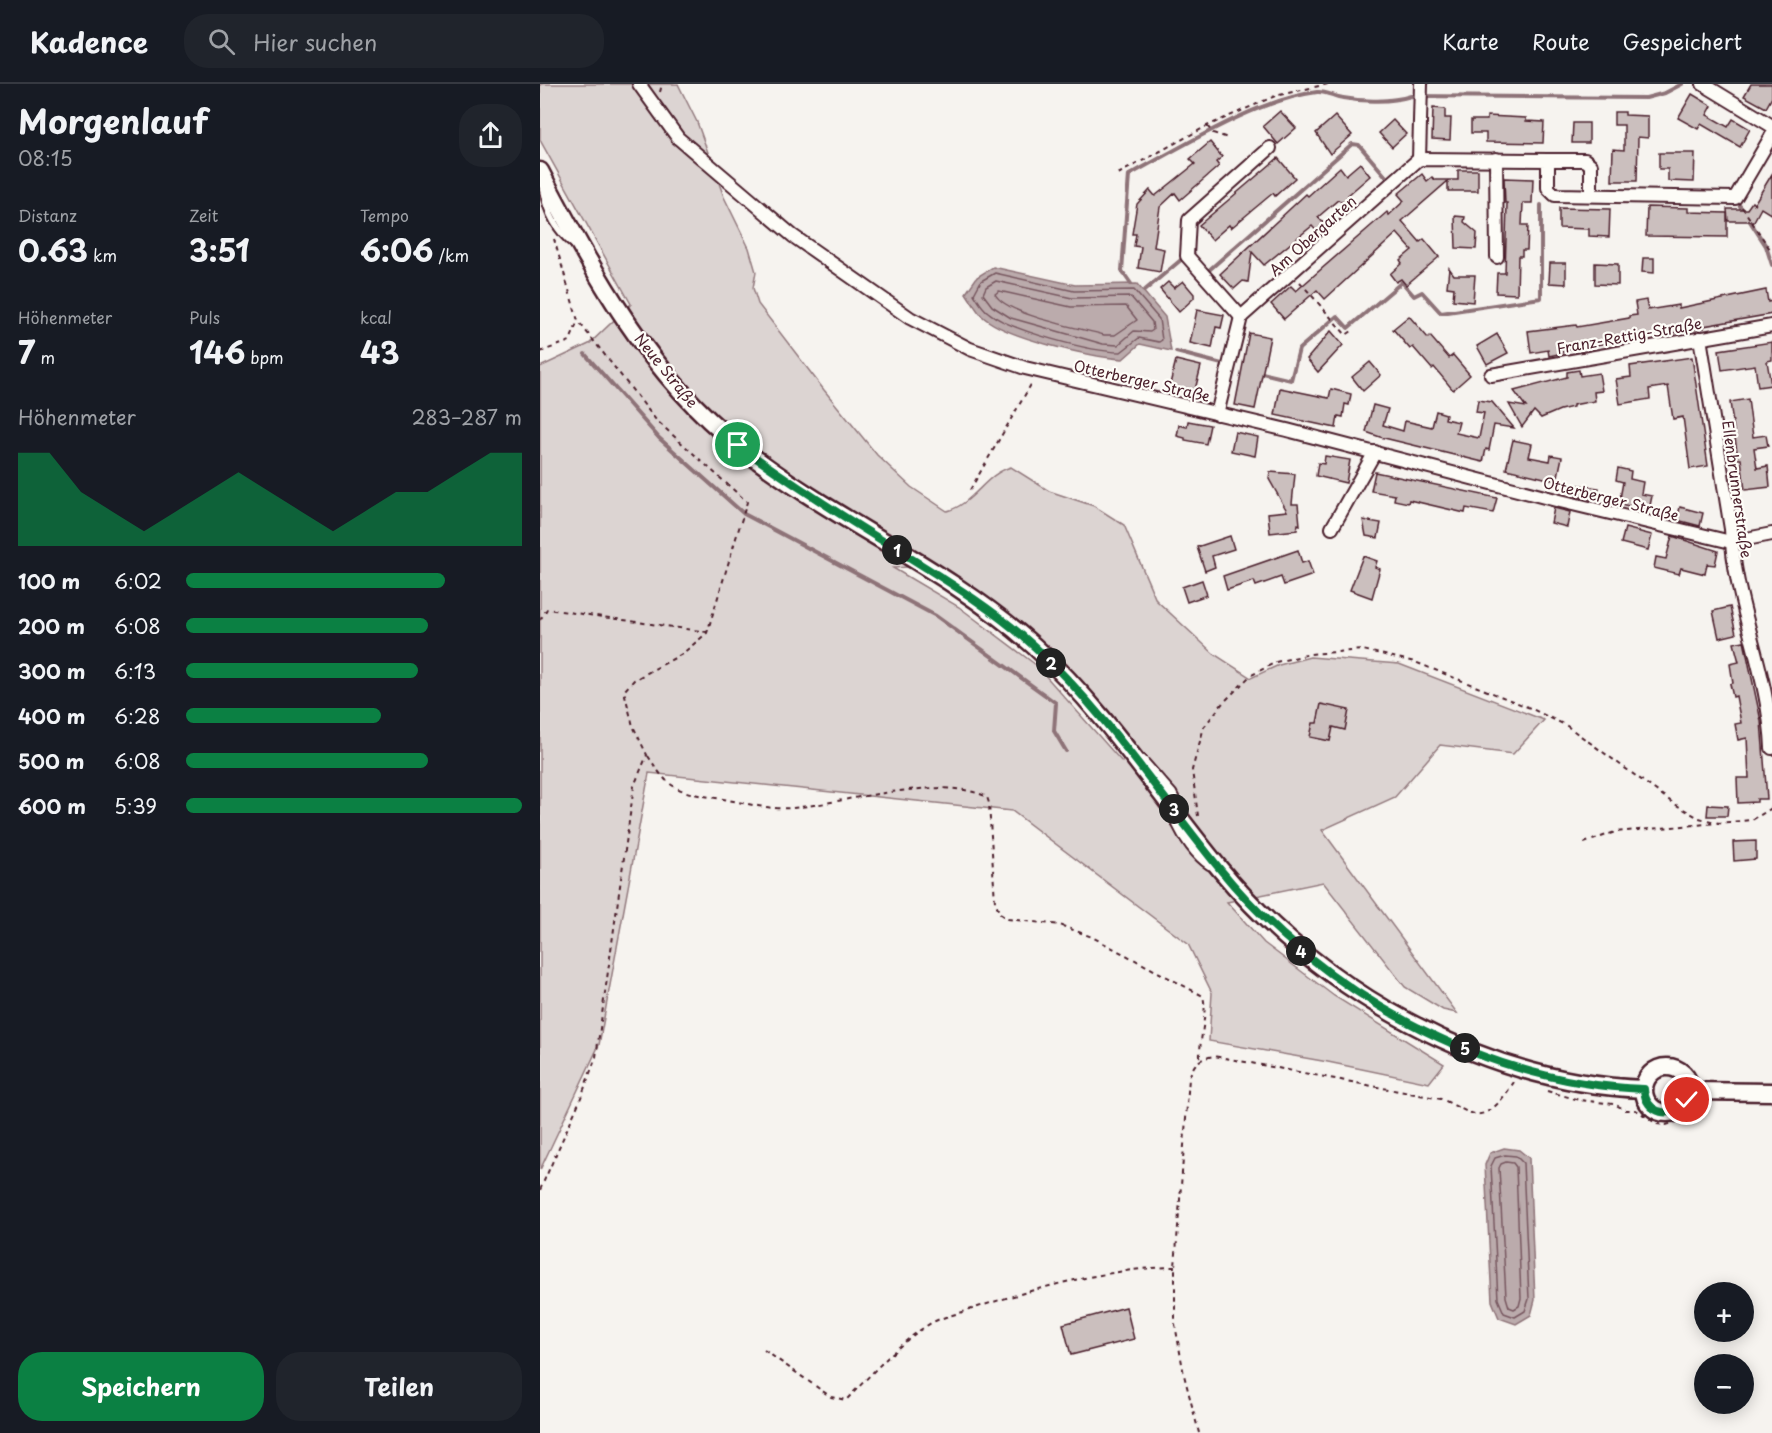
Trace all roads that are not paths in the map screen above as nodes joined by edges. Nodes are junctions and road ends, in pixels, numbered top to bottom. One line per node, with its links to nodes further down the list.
1 (639, 84): 17 (street, Otterberger Straße)
2 (1421, 84): 7 (street)
3 (1703, 84): 4 (street)
4 (1772, 126)
5 (1772, 135): 11 (street)
6 (1270, 148): 13 (street)
7 (1419, 159): 8 (street); 13 (street, Am Obergarten)
8 (1496, 159): 9 (street); 12 (street)
9 (1548, 160): 11 (street); 11 (street)
10 (540, 171): 24 (main road, Neue Straße)
11 (1591, 195)
12 (1497, 257)
13 (1241, 317): 17 (street)
14 (1772, 326): 15 (street, Franz-Rettig-Straße)
15 (1701, 338): 16 (street, Franz-Rettig-Straße); 21 (street, Ellenbrunnerstraße)
16 (1491, 375)
17 (1217, 414): 18 (street, Otterberger Straße)
18 (1375, 452): 19 (street); 21 (street, Otterberger Straße)
19 (1332, 528)
20 (1772, 534): 21 (street, Otterberger Straße)
21 (1731, 542): 22 (street, Ellenbrunnerstraße)
22 (1772, 731): 23 (street, Ellenbrunnerstraße)
23 (1772, 748)
24 (1130, 751): 25 (main road, Neue Straße); 26 (lane)
25 (1165, 797): 26 (main road, Neue Straße); 27 (lane)
26 (1190, 830): 27 (main road, Neue Straße)
27 (1228, 878): 28 (main road, Neue Straße)
28 (1644, 1089): 29 (main road); 29 (main road)
29 (1689, 1091): 30 (main road)
30 (1772, 1092)

